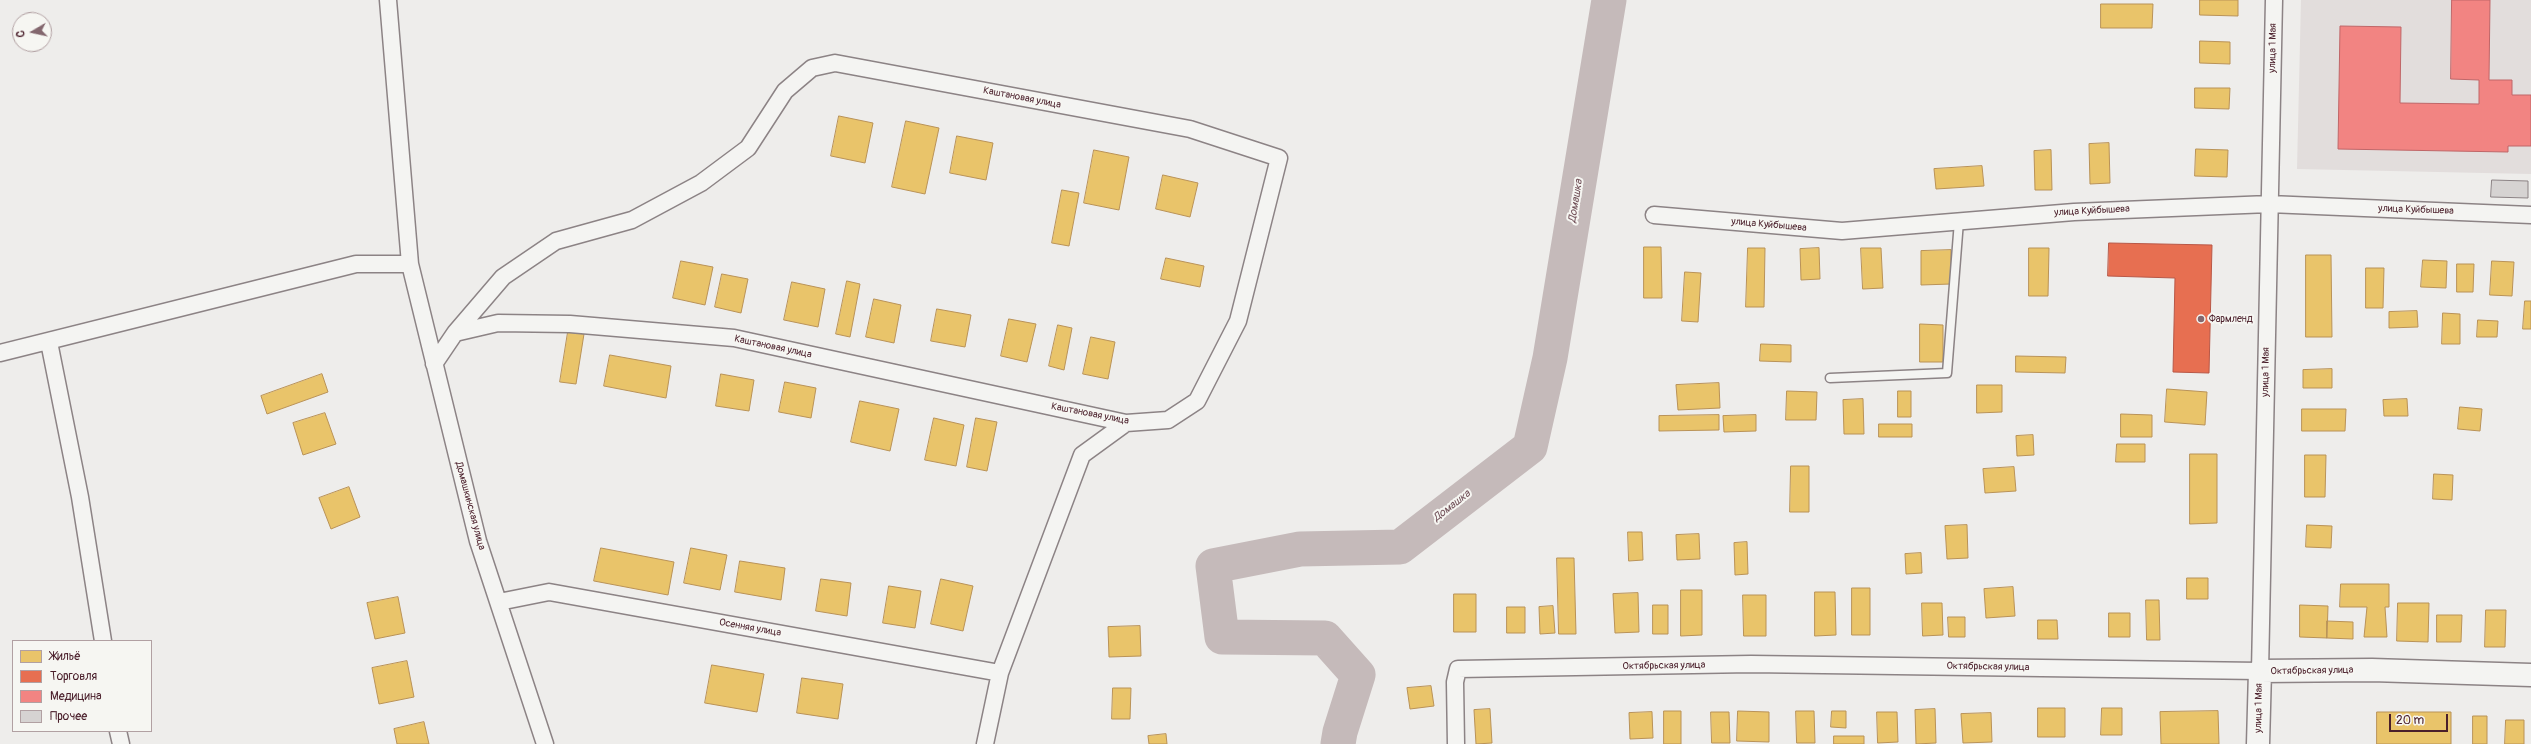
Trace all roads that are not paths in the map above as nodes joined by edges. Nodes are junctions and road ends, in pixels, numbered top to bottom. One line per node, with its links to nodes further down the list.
1 (388, 0): 7 (street, Домашкинская улица)
2 (2274, 0): 3 (street, улица 1 Мая)
3 (2269, 204): 5 (street, улица Куйбышева); 6 (street, улица Куйбышева); 16 (street, улица 1 Мая)
4 (1654, 215): 6 (street, улица Куйбышева)
5 (2531, 215)
6 (1959, 221): 12 (lane)
7 (410, 264): 9 (street); 11 (street, Домашкинская улица)
8 (455, 333): 11 (street); 13 (street, Каштановая улица); 13 (street, Каштановая улица)
9 (49, 342): 10 (street); 15 (street)
10 (0, 353)
11 (434, 364): 14 (street, Домашкинская улица)
12 (1830, 378)
13 (1126, 423): 17 (street)
14 (499, 602): 17 (street, Осенняя улица); 21 (street, Домашкинская улица)
15 (103, 640)
16 (2260, 671): 18 (main road, Октябрьская улица); 23 (street, Октябрьская улица); 24 (main road, улица 1 Мая)
17 (1000, 673): 22 (street)
18 (2531, 675)
19 (118, 732): 20 (street)
20 (120, 744)
21 (545, 744)
22 (985, 744)
23 (1456, 744)
24 (2258, 744)

